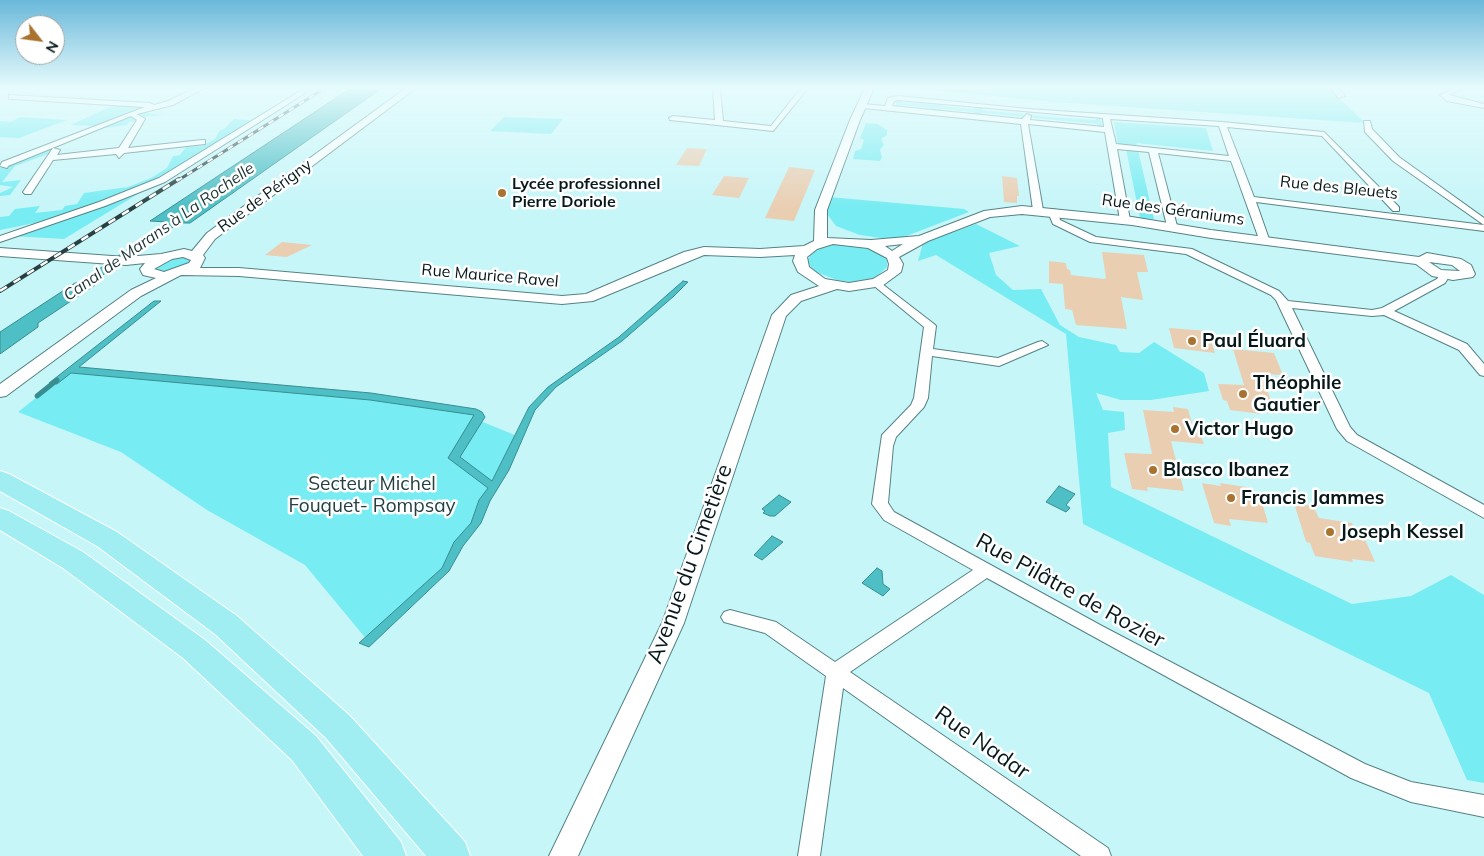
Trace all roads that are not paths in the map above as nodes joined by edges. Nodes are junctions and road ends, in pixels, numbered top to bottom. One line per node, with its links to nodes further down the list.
1 (106, 128): 17 (street)
2 (106, 128): 17 (street)
3 (136, 128): 15 (street)
4 (246, 128): 27 (street)
5 (358, 128): 43 (street, Rue de Périgny)
6 (854, 128): 24 (street)
7 (1024, 128): 25 (street)
8 (1088, 128): 12 (street)
9 (1223, 128): 18 (street)
10 (1262, 128): 23 (street)
11 (1367, 128): 30 (street)
12 (1109, 130): 14 (street)
13 (202, 142): 15 (street)
14 (1112, 146): 16 (street); 28 (street)
15 (122, 150): 17 (street); 19 (street)
16 (1152, 150): 18 (street); 31 (street)
17 (48, 152): 20 (street); 21 (street)
18 (1234, 159): 22 (street)
19 (116, 161)
20 (1, 167)
21 (28, 192)
22 (1249, 196): 23 (street, Rue des Bleuets); 29 (street, Rue des Bleuets); 36 (street)
23 (1396, 209): 29 (street, Rue des Bleuets)
24 (821, 210): 37 (street); 38 (street)
25 (1038, 210): 26 (street, Rue des Géraniums); 35 (street, Rue des Géraniums)
26 (1053, 212): 28 (street, Rue des Géraniums); 55 (street)
27 (52, 219): 33 (street); 34 (street)
28 (1125, 220): 31 (street, Rue des Géraniums)
29 (1432, 221): 32 (street, Rue des Bleuets)
30 (1484, 222)
31 (1172, 226): 36 (street, Rue des Géraniums)
32 (1484, 228)
33 (0, 230)
34 (0, 238)
35 (924, 238): 39 (street, Rue des Géraniums); 41 (street, Rue des Géraniums)
36 (1264, 239): 46 (street, Rue des Géraniums)
37 (846, 240): 38 (street); 39 (street)
38 (820, 243): 44 (street)
39 (871, 244): 41 (street)
40 (0, 252): 45 (street)
41 (892, 256): 51 (street)
42 (160, 258): 43 (street, Rue Maurice Ravel); 45 (street, Rue Maurice Ravel); 47 (street)
43 (197, 258): 48 (street, Rue Maurice Ravel); 49 (street, Rue de Périgny)
44 (803, 260): 48 (street, Rue Maurice Ravel); 52 (street, Rue Maurice Ravel); 54 (street, Avenue du Cimetière)
45 (126, 261): 47 (street)
46 (1421, 261): 50 (street); 50 (street)
47 (149, 272): 49 (street, Rue Maurice Ravel); 53 (street)
48 (239, 272): 49 (street, Rue Maurice Ravel)
49 (178, 273): 53 (street)
50 (1445, 275): 56 (street)
51 (877, 283): 52 (street); 58 (street, Rue Pilâtre de Rozier)
52 (835, 285): 54 (street, Avenue du Cimetière)
53 (136, 293): 60 (street)
54 (796, 298): 70 (street, Avenue du Cimetière)
55 (1283, 304): 56 (street); 62 (street)
56 (1385, 311): 59 (street)
57 (1042, 345): 58 (street)
58 (927, 352): 64 (street, Rue Pilâtre de Rozier)
59 (1484, 372)
60 (0, 392)
61 (0, 480): 69 (highway)
62 (1484, 512)
63 (0, 518): 68 (highway)
64 (986, 570): 66 (street); 67 (street, Rue Pilâtre de Rozier)
65 (730, 617): 66 (street)
66 (836, 671): 71 (street); 72 (street, Rue Nadar)
67 (1484, 806)
68 (387, 856)
69 (451, 856)
70 (562, 856)
71 (810, 856)
72 (1100, 856)

